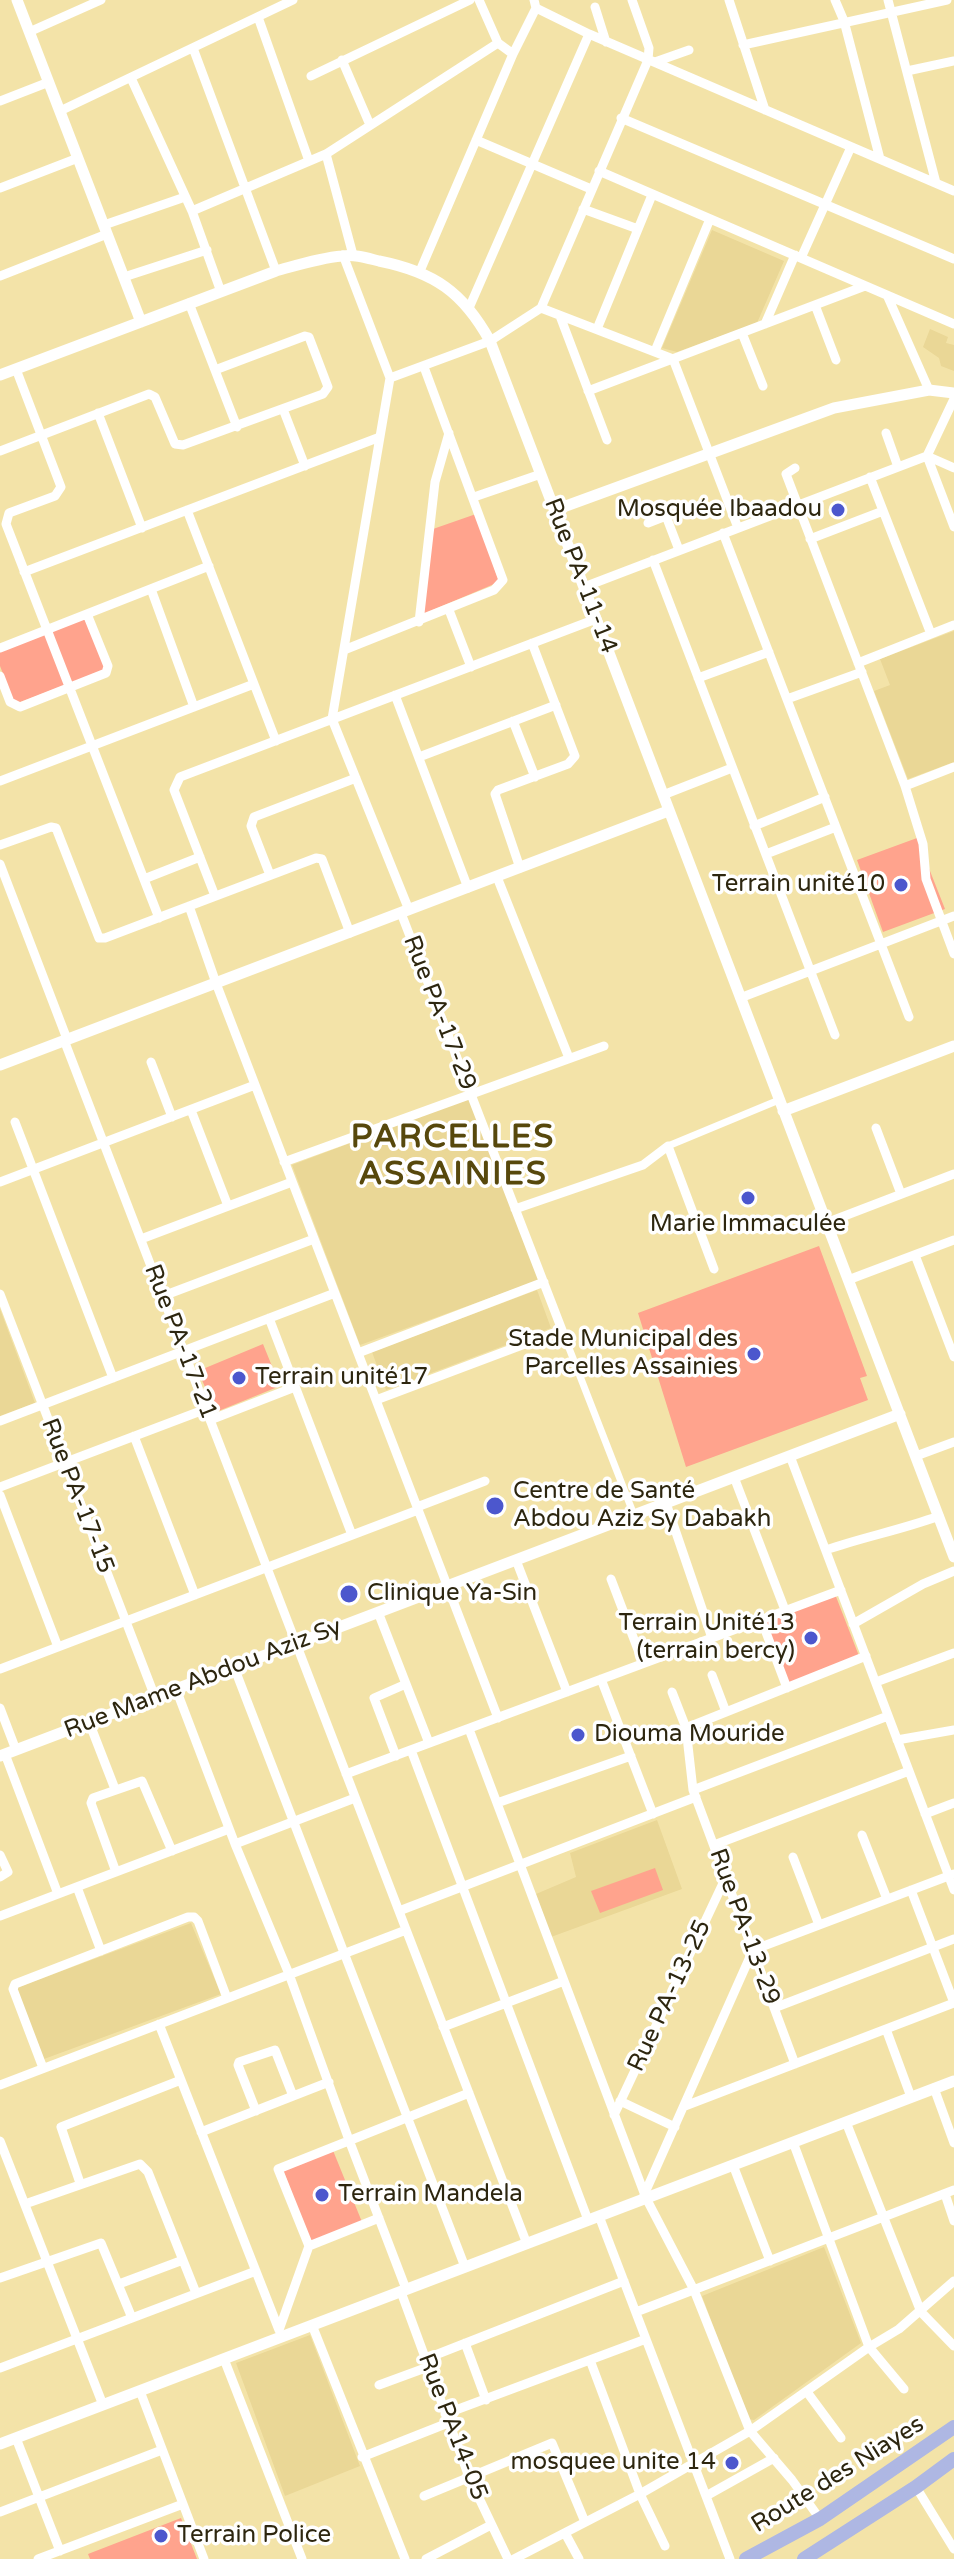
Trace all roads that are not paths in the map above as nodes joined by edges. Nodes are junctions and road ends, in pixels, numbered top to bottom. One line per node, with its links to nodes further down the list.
1 (17, 0): 16 (street)
2 (101, 0): 16 (street)
3 (293, 0): 14 (street)
4 (470, 0): 24 (street)
5 (479, 0): 19 (street)
6 (632, 0): 25 (street)
7 (729, 0): 20 (street)
8 (835, 0): 15 (street)
9 (888, 0): 13 (street)
10 (947, 0): 13 (street)
11 (535, 4): 17 (street); 23 (street)
12 (595, 7): 18 (street)
13 (892, 12): 15 (street); 27 (street)
14 (258, 17): 21 (street); 41 (street)
15 (844, 21): 20 (street); 40 (street)
16 (29, 32): 30 (street)
17 (589, 34): 18 (street); 42 (street)
18 (606, 42): 25 (street)
19 (498, 43): 23 (street); 35 (street)
20 (743, 45): 32 (street)
21 (193, 48): 29 (street); 46 (street)
22 (689, 50): 25 (street)
23 (513, 54): 36 (street)
24 (342, 60): 28 (street); 35 (street)
25 (652, 61): 32 (street); 34 (street)
26 (954, 61): 27 (street)
27 (907, 71): 44 (street)
28 (311, 76)
29 (131, 78): 33 (street); 50 (street)
30 (49, 82): 31 (street); 33 (street)
31 (0, 101)
32 (765, 110): 37 (street)
33 (60, 111): 39 (street)
34 (621, 118): 43 (street); 51 (street)
35 (370, 125): 38 (street)
36 (476, 140): 42 (street); 62 (street)
37 (851, 147): 40 (street); 51 (street)
38 (326, 154): 41 (street); 58 (street)
39 (78, 158): 45 (street); 56 (street)
40 (880, 159): 44 (street)
41 (309, 161): 46 (street)
42 (533, 164): 47 (street); 70 (street)
43 (599, 171): 47 (street); 49 (street)
44 (936, 183): 48 (street)
45 (0, 188)
46 (245, 188): 53 (street); 61 (street)
47 (591, 189): 52 (street)
48 (954, 191)
49 (652, 195): 54 (street); 55 (street)
50 (185, 197): 53 (street); 56 (street)
51 (825, 204): 59 (street); 60 (street)
52 (583, 209): 55 (street); 71 (street)
53 (192, 211): 57 (street)
54 (710, 219): 59 (street); 79 (street)
55 (638, 229): 76 (street)
56 (105, 230): 63 (street); 64 (street)
57 (207, 250): 64 (street); 66 (street)
58 (348, 255): 61 (street); 62 (street, Rue PA-11-14); 86 (street)
59 (798, 257): 65 (street); 74 (street)
60 (954, 259)
61 (276, 271): 66 (street)
62 (420, 271): 70 (street, Rue PA-11-14)
63 (0, 276)
64 (124, 277): 73 (street)
65 (865, 286): 67 (street); 69 (street)
66 (221, 292): 68 (street)
67 (887, 295): 75 (street); 88 (street)
68 (189, 303): 73 (street); 84 (street)
69 (815, 305): 74 (street); 81 (street)
70 (469, 308): 78 (street, Rue PA-11-14)
71 (541, 308): 72 (street); 78 (street)
72 (560, 316): 76 (street); 89 (street)
73 (141, 322): 83 (street)
74 (765, 324): 77 (street)
75 (954, 324)
76 (597, 329): 79 (street)
77 (742, 333): 80 (street); 87 (street)
78 (490, 341): 82 (street); 107 (street, Rue PA-11-14)
79 (655, 351): 80 (street)
80 (673, 359): 89 (street); 101 (street)
81 (836, 360)
82 (424, 367): 86 (street); 95 (street)
83 (16, 369): 85 (street); 97 (street)
84 (215, 370): 92 (street); 94 (street)
85 (0, 375)
86 (390, 378): 98 (street)
87 (763, 386)
88 (929, 390): 90 (street); 101 (street)
89 (588, 391): 99 (street)
90 (954, 393)
91 (954, 399): 102 (street)
92 (283, 409): 94 (street); 103 (street)
93 (98, 413): 94 (street); 97 (street); 116 (street)
94 (237, 427)
95 (449, 433): 109 (street); 129 (street)
96 (886, 433): 104 (street)
97 (42, 435): 100 (street); 123 (street)
98 (380, 437): 103 (street); 135 (street)
99 (607, 440)
100 (0, 451)
101 (709, 452): 112 (street); 117 (street)
102 (927, 456): 104 (street); 106 (street); 115 (street)
103 (305, 466): 111 (street)
104 (898, 467): 108 (street)
105 (795, 468): 110 (street)
106 (954, 468)
107 (541, 474): 109 (street); 112 (street, Rue PA-11-14)
108 (870, 477): 110 (street); 113 (street)
109 (474, 497): 126 (street)
110 (798, 505): 117 (street); 119 (street)
111 (187, 510): 116 (street); 122 (street)
112 (555, 510): 124 (street, Rue PA-11-14)
113 (883, 511): 119 (street); 132 (street)
114 (648, 523): 120 (street)
115 (954, 527)
116 (142, 528): 123 (street)
117 (738, 528): 118 (street)
118 (723, 533): 120 (street); 136 (street)
119 (810, 539): 138 (street)
120 (679, 550): 121 (street)
121 (653, 560): 124 (street); 140 (street)
122 (209, 566): 125 (street); 141 (street)
123 (24, 572): 131 (street)
124 (584, 587): 128 (street, Rue PA-11-14)
125 (151, 589): 127 (street); 146 (street)
126 (449, 610): 129 (street); 137 (street)
127 (87, 614): 131 (street); 142 (street)
128 (596, 619): 133 (street); 158 (street, Rue PA-11-14)
129 (419, 622): 135 (street)
130 (954, 625): 132 (street)
131 (46, 630): 134 (street); 142 (street)
132 (931, 634): 138 (street)
133 (532, 643): 137 (street); 145 (street)
134 (0, 648)
135 (344, 650): 147 (street)
136 (769, 652): 140 (street); 144 (street)
137 (471, 667): 143 (street)
138 (860, 667): 144 (street); 157 (street)
139 (0, 676): 142 (street)
140 (698, 678): 153 (street)
141 (254, 684): 146 (street); 149 (street)
142 (70, 686): 150 (street)
143 (395, 695): 147 (street); 151 (street)
144 (787, 699): 159 (street)
145 (556, 705): 148 (street); 154 (street)
146 (194, 707): 150 (street)
147 (332, 719): 149 (street); 155 (street, Rue PA-17-29)
148 (513, 721): 151 (street); 154 (street)
149 (276, 741): 165 (street)
150 (93, 746): 156 (street); 170 (street)
151 (419, 757): 171 (street)
152 (954, 767): 157 (street)
153 (732, 768): 158 (street); 161 (street)
154 (535, 777): 167 (street)
155 (356, 778): 168 (street); 174 (street, Rue PA-17-29)
156 (0, 781)
157 (905, 786): 177 (street)
158 (663, 795): 160 (street, Rue PA-11-14)
159 (825, 797): 161 (street); 162 (street)
160 (668, 811): 167 (street); 183 (street, Rue PA-11-14)
161 (754, 826): 164 (street)
162 (836, 827): 164 (street); 179 (street)
163 (0, 845): 176 (street)
164 (766, 854): 181 (street)
165 (200, 857): 170 (street); 172 (street)
166 (0, 864): 186 (street, Rue PA-17-21)
167 (520, 868): 169 (street)
168 (270, 875): 172 (street); 178 (street)
169 (497, 877): 171 (street); 189 (street)
170 (144, 879): 176 (street)
171 (468, 888): 174 (street)
172 (215, 896): 173 (street)
173 (189, 906): 176 (street); 182 (street)
174 (405, 912): 178 (street); 193 (street, Rue PA-17-29)
175 (954, 916): 177 (street)
176 (159, 918)
177 (941, 921): 179 (street); 180 (street)
178 (350, 933): 182 (street)
179 (881, 944): 181 (street); 184 (street)
180 (954, 954)
181 (810, 971): 183 (street); 185 (street)
182 (216, 983): 186 (street); 192 (street)
183 (740, 998): 194 (street, Rue PA-11-14)
184 (909, 1017)
185 (835, 1035)
186 (66, 1040): 191 (street); 199 (street, Rue PA-17-21)
187 (604, 1046): 189 (street)
188 (954, 1046): 194 (street)
189 (569, 1058): 193 (street)
190 (151, 1062): 196 (street)
191 (0, 1065)
192 (255, 1085): 195 (street); 201 (street)
193 (471, 1094): 201 (street); 208 (street, Rue PA-17-29)
194 (781, 1106): 200 (street); 209 (street, Rue PA-11-14)
195 (191, 1110): 196 (street); 207 (street)
196 (172, 1117): 199 (street)
197 (15, 1122): 202 (street)
198 (876, 1128): 206 (street)
199 (104, 1143): 202 (street); 210 (street, Rue PA-17-21)
200 (668, 1146): 208 (street); 214 (street)
201 (284, 1162): 205 (street)
202 (33, 1170): 204 (street); 225 (street)
203 (954, 1174): 206 (street)
204 (0, 1182)
205 (292, 1182): 207 (street); 211 (street)
206 (901, 1194): 209 (street)
207 (228, 1206): 210 (street)
208 (515, 1209): 216 (street, Rue PA-17-29)
209 (826, 1223): 215 (street, Rue PA-11-14)
210 (141, 1239): 219 (street, Rue PA-17-21)
211 (314, 1239): 217 (street); 219 (street)
212 (954, 1240): 213 (street)
213 (915, 1255): 215 (street); 224 (street)
214 (714, 1269)
215 (848, 1280): 230 (street, Rue PA-11-14)
216 (544, 1282): 221 (street, Rue PA-17-29); 223 (street)
217 (335, 1293): 220 (street); 223 (street)
218 (0, 1294): 228 (street, Rue PA-17-15)
219 (163, 1296): 222 (street, Rue PA-17-21)
220 (269, 1318): 222 (street); 226 (street)
221 (562, 1330): 227 (street); 244 (street, Rue PA-17-29)
222 (184, 1351): 225 (street); 229 (street, Rue PA-17-21)
223 (358, 1353): 227 (street)
224 (954, 1357)
225 (113, 1378): 228 (street)
226 (295, 1387): 231 (street); 246 (street)
227 (376, 1400): 243 (street)
228 (42, 1405): 232 (street); 237 (street, Rue PA-17-15)
229 (206, 1409): 231 (street, Rue PA-17-21); 233 (street)
230 (900, 1414): 235 (street, Rue Mame Abdou Aziz Sy); 236 (street, Rue PA-11-14)
231 (210, 1420): 250 (street, Rue PA-17-21)
232 (0, 1421)
233 (134, 1436): 237 (street); 255 (street)
234 (954, 1442): 236 (street)
235 (790, 1456): 238 (street, Rue Mame Abdou Aziz Sy); 247 (street)
236 (916, 1456): 245 (street, Rue PA-11-14)
237 (65, 1463): 240 (street); 259 (street, Rue PA-17-15)
238 (734, 1477): 242 (street, Rue Mame Abdou Aziz Sy); 256 (street)
239 (485, 1481): 243 (street)
240 (0, 1487)
241 (0, 1495): 263 (street)
242 (666, 1503): 244 (street, Rue Mame Abdou Aziz Sy); 261 (street)
243 (418, 1509): 246 (street); 253 (street)
244 (634, 1515): 249 (street, Rue Mame Abdou Aziz Sy)
245 (939, 1516): 247 (street); 248 (street, Rue PA-11-14)
246 (352, 1535): 250 (street)
247 (826, 1550): 254 (street)
248 (954, 1557)
249 (516, 1560): 253 (street, Rue Mame Abdou Aziz Sy); 275 (street)
250 (267, 1568): 255 (street); 262 (street, Rue PA-17-21)
251 (954, 1571): 260 (street)
252 (611, 1579): 266 (street)
253 (447, 1586): 257 (street, Rue Mame Abdou Aziz Sy); 281 (street)
254 (841, 1590): 256 (street); 260 (street)
255 (195, 1595): 259 (street)
256 (785, 1610): 258 (street)
257 (378, 1612): 262 (street, Rue Mame Abdou Aziz Sy); 272 (street)
258 (761, 1619): 261 (street); 273 (street)
259 (126, 1622): 263 (street); 277 (street, Rue PA-17-15)
260 (853, 1624): 265 (street)
261 (712, 1638): 266 (street)
262 (296, 1643): 267 (street, Rue Mame Abdou Aziz Sy); 293 (street, Rue PA-17-21)
263 (58, 1647): 268 (street)
264 (954, 1653): 271 (street)
265 (866, 1656): 271 (street); 273 (street)
266 (643, 1663): 270 (street)
267 (234, 1667): 274 (street, Rue Mame Abdou Aziz Sy); 301 (street)
268 (0, 1669)
269 (712, 1675): 279 (street)
270 (601, 1679): 275 (street); 291 (street)
271 (876, 1682): 280 (street)
272 (406, 1684): 287 (street); 290 (street)
273 (787, 1688): 279 (street)
274 (176, 1689): 277 (street, Rue Mame Abdou Aziz Sy); 302 (street, Rue PA14-05)
275 (567, 1692): 281 (street)
276 (672, 1692): 283 (street, Rue PA-13-29)
277 (155, 1697): 282 (street, Rue Mame Abdou Aziz Sy)
278 (0, 1708): 289 (street)
279 (726, 1712): 283 (street)
280 (888, 1716): 286 (street); 295 (street)
281 (498, 1718): 284 (street)
282 (89, 1722): 289 (street, Rue Mame Abdou Aziz Sy); 294 (street)
283 (686, 1728): 295 (street, Rue PA-13-29)
284 (469, 1729): 287 (street); 297 (street)
285 (954, 1730): 286 (street)
286 (897, 1740): 292 (street)
287 (429, 1743): 288 (street)
288 (411, 1750): 290 (street); 314 (street)
289 (7, 1753): 318 (street)
290 (396, 1756): 293 (street)
291 (631, 1756): 297 (street); 299 (street)
292 (909, 1771): 300 (street); 305 (street)
293 (346, 1774): 296 (street, Rue PA-17-21)
294 (115, 1789): 306 (street); 310 (street)
295 (694, 1794): 299 (street); 305 (street, Rue PA-13-29)
296 (355, 1798): 301 (street); 320 (street, Rue PA-17-21)
297 (497, 1803): 309 (street)
298 (954, 1803): 300 (street)
299 (653, 1814): 309 (street)
300 (925, 1814): 311 (street)
301 (293, 1821): 304 (street); 328 (street)
302 (229, 1829): 304 (street, Rue PA14-05); 306 (street)
303 (862, 1835): 319 (street)
304 (235, 1844): 329 (street, Rue PA14-05)
305 (714, 1845): 313 (street, Rue PA-13-29)
306 (172, 1851): 310 (street)
307 (0, 1855): 312 (street)
308 (793, 1857): 322 (street)
309 (520, 1864): 314 (street); 330 (street)
310 (116, 1872): 315 (street)
311 (951, 1875): 316 (street); 317 (street)
312 (0, 1877)
313 (726, 1877): 326 (street, Rue PA-13-29); 347 (street, Rue PA-13-25)
314 (462, 1886): 320 (street); 332 (street)
315 (77, 1887): 318 (street); 327 (street)
316 (911, 1890): 319 (street); 325 (street)
317 (954, 1890)
318 (58, 1894): 321 (street)
319 (887, 1899): 322 (street)
320 (399, 1911): 323 (street, Rue PA-17-21)
321 (0, 1916)
322 (819, 1925): 326 (street)
323 (406, 1930): 328 (street); 335 (street, Rue PA-17-21)
324 (954, 1939): 325 (street)
325 (932, 1947): 333 (street); 336 (street)
326 (753, 1950): 333 (street, Rue PA-13-29); 348 (street)
327 (101, 1951): 331 (street); 338 (street)
328 (344, 1954): 329 (street); 351 (street)
329 (289, 1974): 331 (street); 341 (street, Rue PA14-05)
330 (564, 1981): 332 (street); 350 (street)
331 (227, 1998): 334 (street)
332 (506, 2003): 335 (street); 366 (street)
333 (774, 2008): 337 (street, Rue PA-13-29)
334 (159, 2024): 338 (street); 339 (street)
335 (443, 2027): 344 (street, Rue PA-17-21)
336 (886, 2029): 337 (street); 346 (street)
337 (795, 2064): 348 (street)
338 (43, 2068): 342 (street)
339 (181, 2080): 354 (street); 360 (street)
340 (954, 2081): 343 (street)
341 (329, 2082): 345 (street); 355 (street, Rue PA14-05)
342 (0, 2085)
343 (934, 2088): 346 (street); 358 (street)
344 (469, 2093): 351 (street); 369 (street, Rue PA-17-21)
345 (293, 2096): 349 (street); 349 (street)
346 (911, 2097): 352 (street)
347 (620, 2101): 350 (street, Rue PA-13-25); 353 (street)
348 (685, 2106): 353 (street)
349 (256, 2111): 354 (street)
350 (614, 2115): 362 (street)
351 (407, 2117): 355 (street); 374 (street)
352 (846, 2122): 357 (street); 364 (street)
353 (675, 2127): 362 (street)
354 (201, 2132): 375 (street)
355 (349, 2140): 365 (street, Rue PA14-05); 370 (street)
356 (0, 2141): 363 (street)
357 (793, 2142): 359 (street); 368 (street)
358 (954, 2143)
359 (733, 2165): 362 (street); 373 (street)
360 (80, 2183): 363 (street); 371 (street)
361 (949, 2192): 364 (street); 367 (street)
362 (645, 2196): 366 (street); 381 (street)
363 (25, 2204): 372 (street)
364 (884, 2217): 368 (street); 384 (street)
365 (379, 2218): 370 (street); 380 (street, Rue PA14-05)
366 (594, 2218): 369 (street); 377 (street)
367 (954, 2221)
368 (829, 2238): 373 (street); 392 (street)
369 (527, 2244): 374 (street)
370 (309, 2246): 387 (street)
371 (183, 2260): 379 (street); 382 (street)
372 (47, 2261): 376 (street); 379 (street); 389 (street)
373 (770, 2261): 381 (street)
374 (465, 2267): 380 (street)
375 (256, 2271): 382 (street); 387 (street)
376 (0, 2278)
377 (624, 2281): 383 (street); 390 (street)
378 (954, 2281): 384 (street)
379 (119, 2284): 385 (street)
380 (403, 2290): 386 (street); 395 (street, Rue PA14-05)
381 (694, 2290): 383 (street); 405 (street)
382 (196, 2293): 385 (street)
383 (636, 2312): 388 (street)
384 (921, 2312): 391 (street); 392 (street)
385 (132, 2318): 389 (street)
386 (312, 2325): 387 (street); 410 (street)
387 (280, 2334): 393 (street)
388 (646, 2339): 394 (street); 413 (street)
389 (77, 2340): 396 (street); 402 (street)
390 (465, 2343): 395 (street); 401 (street)
391 (954, 2346)
392 (869, 2347): 398 (street); 400 (street)
393 (224, 2359): 399 (street); 431 (street)
394 (590, 2360): 401 (street); 416 (street)
395 (426, 2363): 397 (street); 403 (street, Rue PA14-05)
396 (0, 2368)
397 (379, 2385)
398 (904, 2389)
399 (140, 2391): 402 (street); 409 (street)
400 (807, 2392): 405 (street); 407 (street)
401 (486, 2400): 403 (street)
402 (103, 2405): 406 (street)
403 (447, 2418): 410 (street); 414 (street, Rue PA14-05)
404 (954, 2427): 422 (main road, Route des Niayes)
405 (750, 2431): 411 (street); 413 (street)
406 (16, 2438): 408 (street); 419 (street)
407 (841, 2438)
408 (0, 2444)
409 (162, 2450): 419 (street); 420 (street)
410 (362, 2457): 432 (street)
411 (774, 2458): 418 (street); 422 (street)
412 (954, 2459): 415 (main road, Route des Niayes)
413 (694, 2465): 416 (street); 418 (street)
414 (469, 2477): 417 (street); 423 (street); 424 (street, Rue PA14-05)
415 (916, 2487): 427 (street); 438 (main road, Route des Niayes)
416 (640, 2494): 423 (street); 426 (street)
417 (424, 2496)
418 (706, 2496): 436 (street)
419 (39, 2497): 421 (street); 428 (street)
420 (183, 2504): 428 (street); 430 (street)
421 (0, 2512)
422 (820, 2519): 437 (main road, Route des Niayes)
423 (585, 2522): 425 (street)
424 (491, 2525): 433 (street); 434 (street, Rue PA14-05)
425 (565, 2533): 434 (street); 435 (street)
426 (665, 2546)
427 (954, 2549)
428 (60, 2551): 429 (street)
429 (38, 2559)
430 (204, 2559)
431 (302, 2559)
432 (405, 2559)
433 (426, 2559)
434 (511, 2559)
435 (579, 2559)
436 (730, 2559)
437 (746, 2559)
438 (804, 2559)

